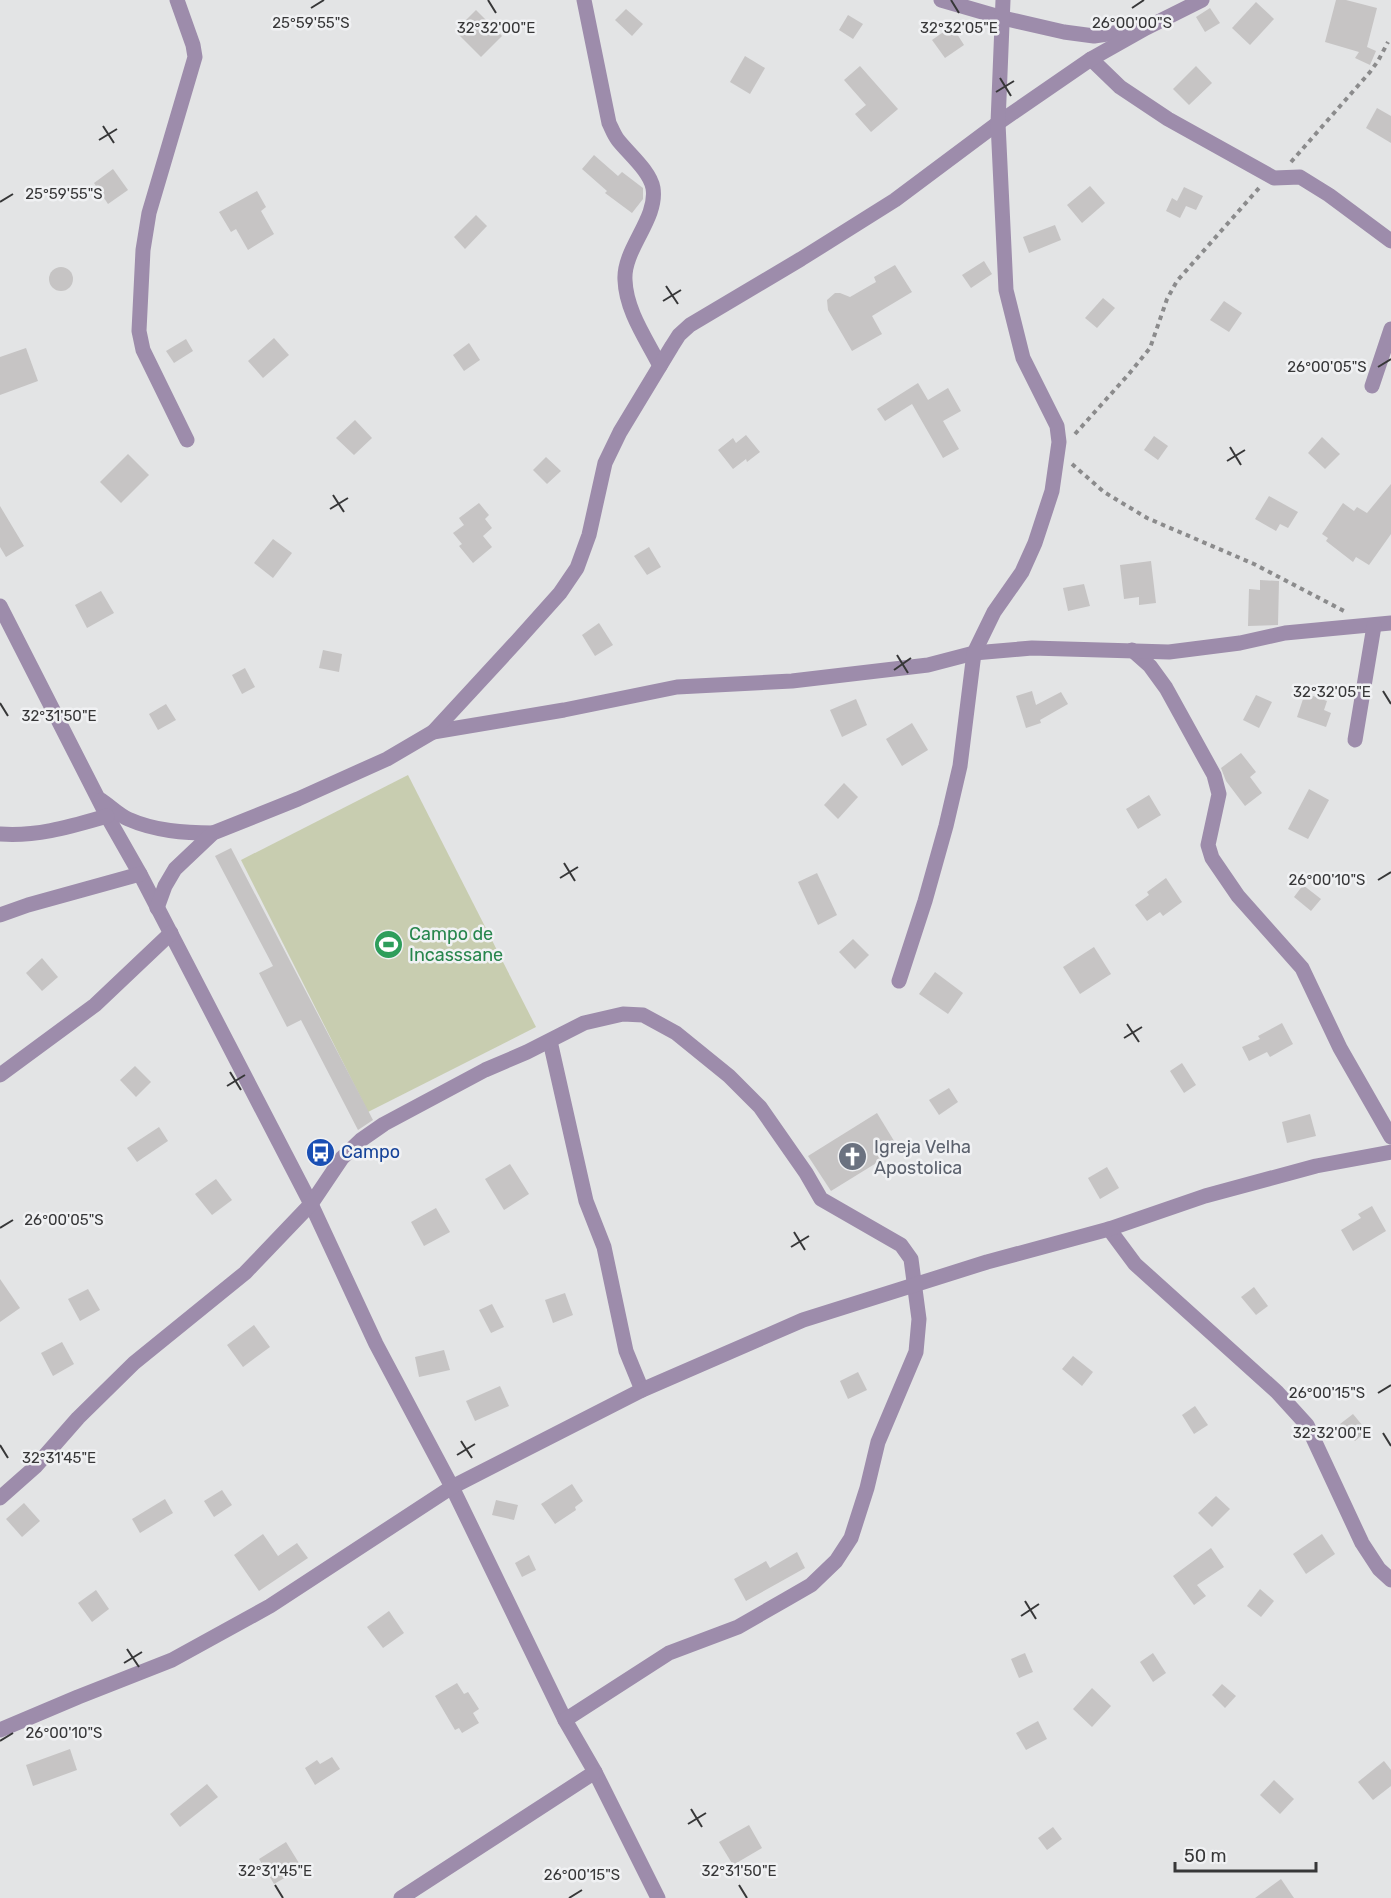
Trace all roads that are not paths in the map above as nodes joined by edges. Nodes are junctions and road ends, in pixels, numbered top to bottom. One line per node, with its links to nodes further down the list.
1 (177, 0): 14 (street)
2 (584, 0): 12 (street)
3 (941, 0): 6 (street)
4 (1003, 0): 6 (street)
5 (1202, 0): 7 (street)
6 (1003, 18): 7 (street); 9 (street)
7 (1146, 28): 8 (street)
8 (1091, 59): 9 (street); 10 (street)
9 (998, 123): 12 (street); 19 (street)
10 (1391, 241)
11 (1391, 329): 13 (street)
12 (660, 366): 20 (street)
13 (1372, 386)
14 (187, 441)
15 (0, 606): 22 (street)
16 (1391, 623): 17 (street)
17 (1374, 626): 18 (street); 21 (street)
18 (1132, 650): 19 (street); 33 (street)
19 (974, 653): 20 (street); 30 (street)
20 (433, 732): 24 (street)
21 (1355, 740)
22 (99, 798): 23 (street); 24 (street)
23 (107, 816): 25 (street); 26 (street)
24 (213, 833): 27 (street)
25 (0, 834)
26 (140, 874): 27 (street); 28 (street)
27 (157, 908): 29 (street)
28 (0, 915)
29 (171, 933): 32 (street); 35 (street)
30 (899, 981)
31 (550, 1041): 35 (street); 37 (street); 38 (street)
32 (0, 1075)
33 (1391, 1137)
34 (1391, 1152): 36 (street)
35 (311, 1204): 39 (street); 40 (street)
36 (1109, 1229): 37 (street); 41 (street)
37 (914, 1287): 38 (street); 42 (street)
38 (642, 1390): 39 (street)
39 (452, 1487): 42 (street); 43 (street)
40 (0, 1498)
41 (1391, 1580)
42 (566, 1720): 44 (street)
43 (0, 1730)
44 (595, 1772): 45 (street); 46 (street)
45 (401, 1898)
46 (658, 1898)

